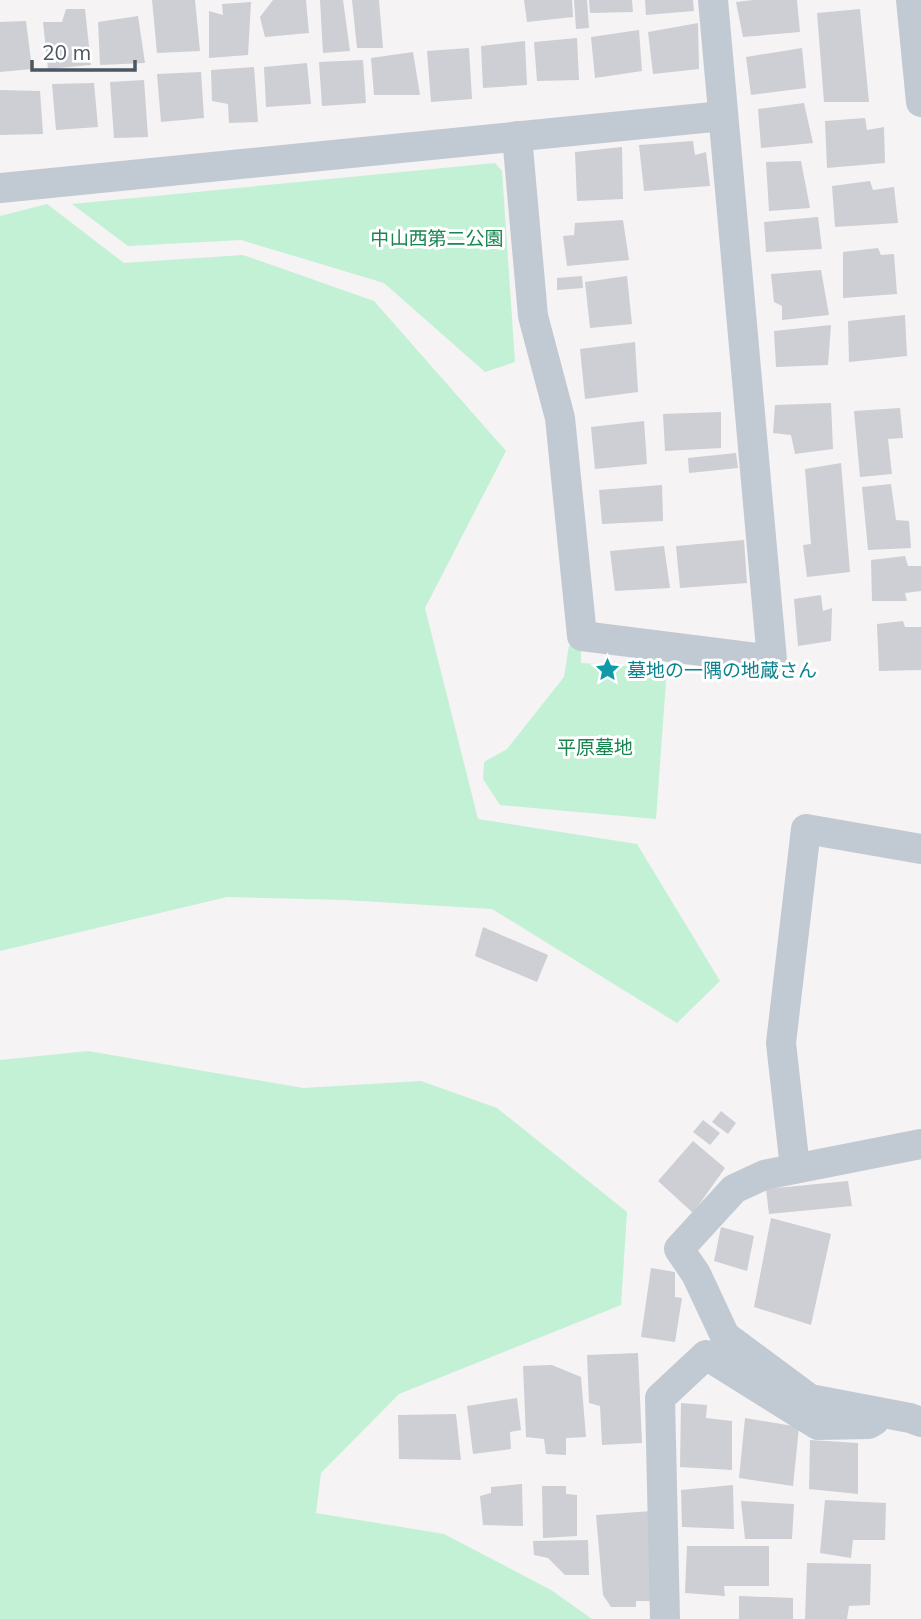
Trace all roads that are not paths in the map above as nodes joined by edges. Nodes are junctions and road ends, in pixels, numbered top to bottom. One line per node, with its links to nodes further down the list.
1 (713, 0): 4 (street)
2 (911, 0): 3 (street)
3 (921, 102)
4 (723, 116): 5 (street); 5 (street)
5 (517, 136): 6 (street)
6 (0, 188)
7 (921, 849): 9 (street)
8 (921, 1143): 9 (street)
9 (795, 1168): 10 (street)
10 (886, 1413): 11 (street); 12 (street)
11 (921, 1422)
12 (665, 1619)

